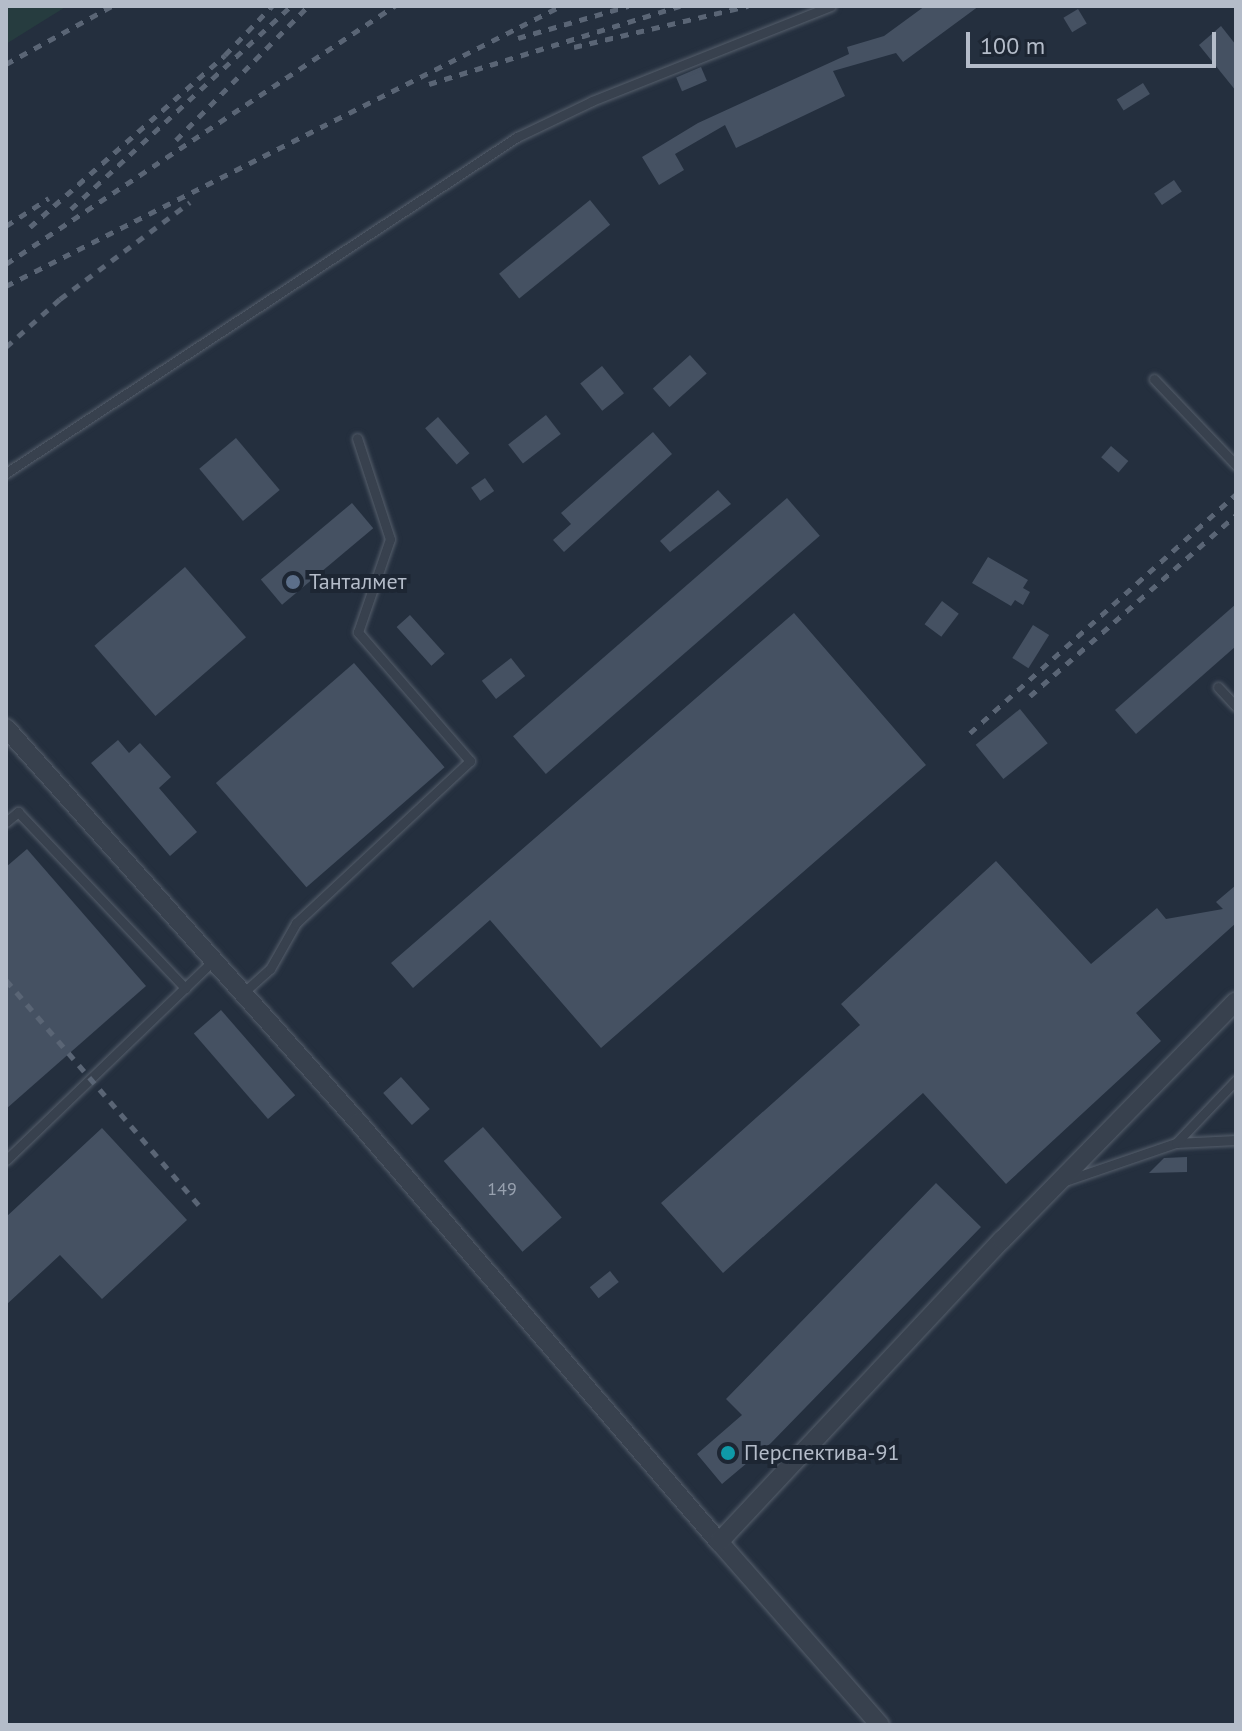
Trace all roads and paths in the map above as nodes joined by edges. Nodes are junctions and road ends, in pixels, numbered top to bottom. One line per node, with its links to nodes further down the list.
1 (831, 6): 5 (lane)
2 (1154, 379): 4 (lane)
3 (357, 438): 12 (lane)
4 (1236, 465)
5 (6, 473)
6 (1218, 687): 7 (lane)
7 (1236, 706)
8 (6, 728): 10 (street)
9 (6, 822): 11 (lane)
10 (214, 960): 11 (lane); 12 (street)
11 (185, 988): 17 (lane)
12 (243, 993): 19 (street)
13 (1236, 1001): 18 (street)
14 (1236, 1080): 16 (lane)
15 (1236, 1140): 16 (lane)
16 (1176, 1143): 18 (lane)
17 (6, 1160)
18 (1058, 1183): 19 (street)
19 (719, 1542): 20 (street)
20 (880, 1725)

